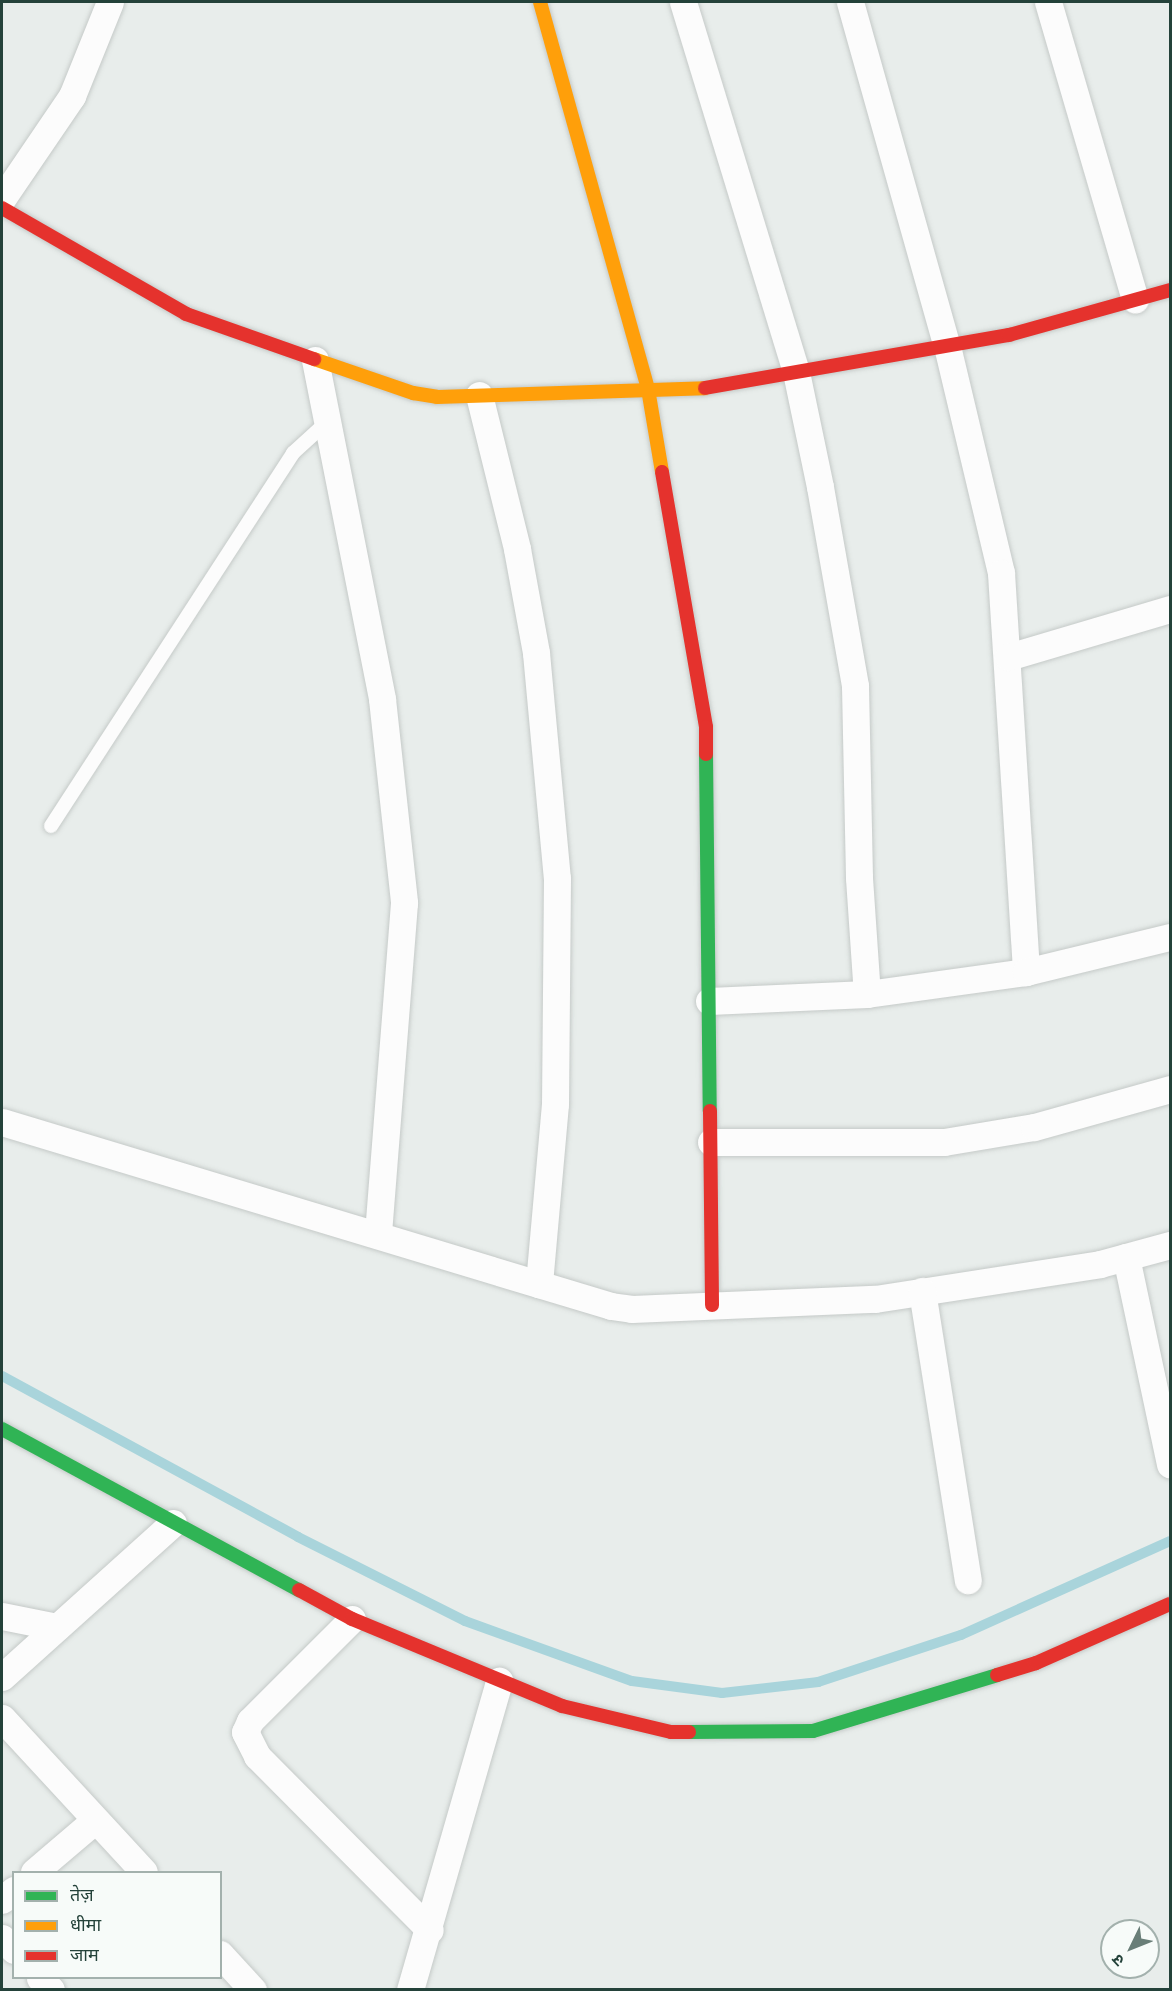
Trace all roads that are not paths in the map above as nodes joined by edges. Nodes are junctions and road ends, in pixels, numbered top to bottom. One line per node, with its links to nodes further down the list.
1 (110, 2): 6 (street)
2 (540, 2): 13 (street)
3 (683, 2): 12 (street)
4 (850, 2): 10 (street)
5 (1048, 2): 9 (street)
6 (2, 199)
7 (2, 208): 11 (street)
8 (1170, 290): 9 (street)
9 (1135, 300): 10 (street)
10 (947, 346): 12 (street); 17 (street)
11 (315, 360): 14 (street); 15 (street)
12 (796, 372): 13 (street); 21 (street)
13 (648, 389): 14 (street); 22 (street)
14 (479, 395): 29 (street)
15 (327, 422): 18 (lane); 26 (street)
16 (1170, 609): 17 (street)
17 (1008, 657): 20 (street)
18 (51, 826)
19 (1170, 937): 20 (street)
20 (1026, 972): 21 (street)
21 (867, 993): 22 (street)
22 (709, 1001): 25 (street)
23 (1170, 1089): 25 (street)
24 (2, 1122): 26 (street)
25 (711, 1142): 31 (street)
26 (378, 1234): 29 (street)
27 (1170, 1245): 28 (street)
28 (1126, 1257): 30 (street); 33 (street)
29 (539, 1284): 31 (street)
30 (922, 1291): 31 (street); 35 (street)
31 (712, 1305)
32 (2, 1429): 34 (street)
33 (1170, 1464)
34 (173, 1523): 38 (street); 39 (street)
35 (968, 1580)
36 (1170, 1604): 41 (street)
37 (2, 1616): 39 (street)
38 (352, 1619): 41 (street); 46 (street)
39 (57, 1627): 40 (street)
40 (2, 1677)
41 (499, 1681): 46 (street)
42 (2, 1718): 43 (street)
43 (95, 1820): 44 (street); 45 (street)
44 (35, 1871)
45 (143, 1871)
46 (430, 1930): 49 (street)
47 (222, 1956): 48 (street)
48 (253, 1989)
49 (410, 1989)

